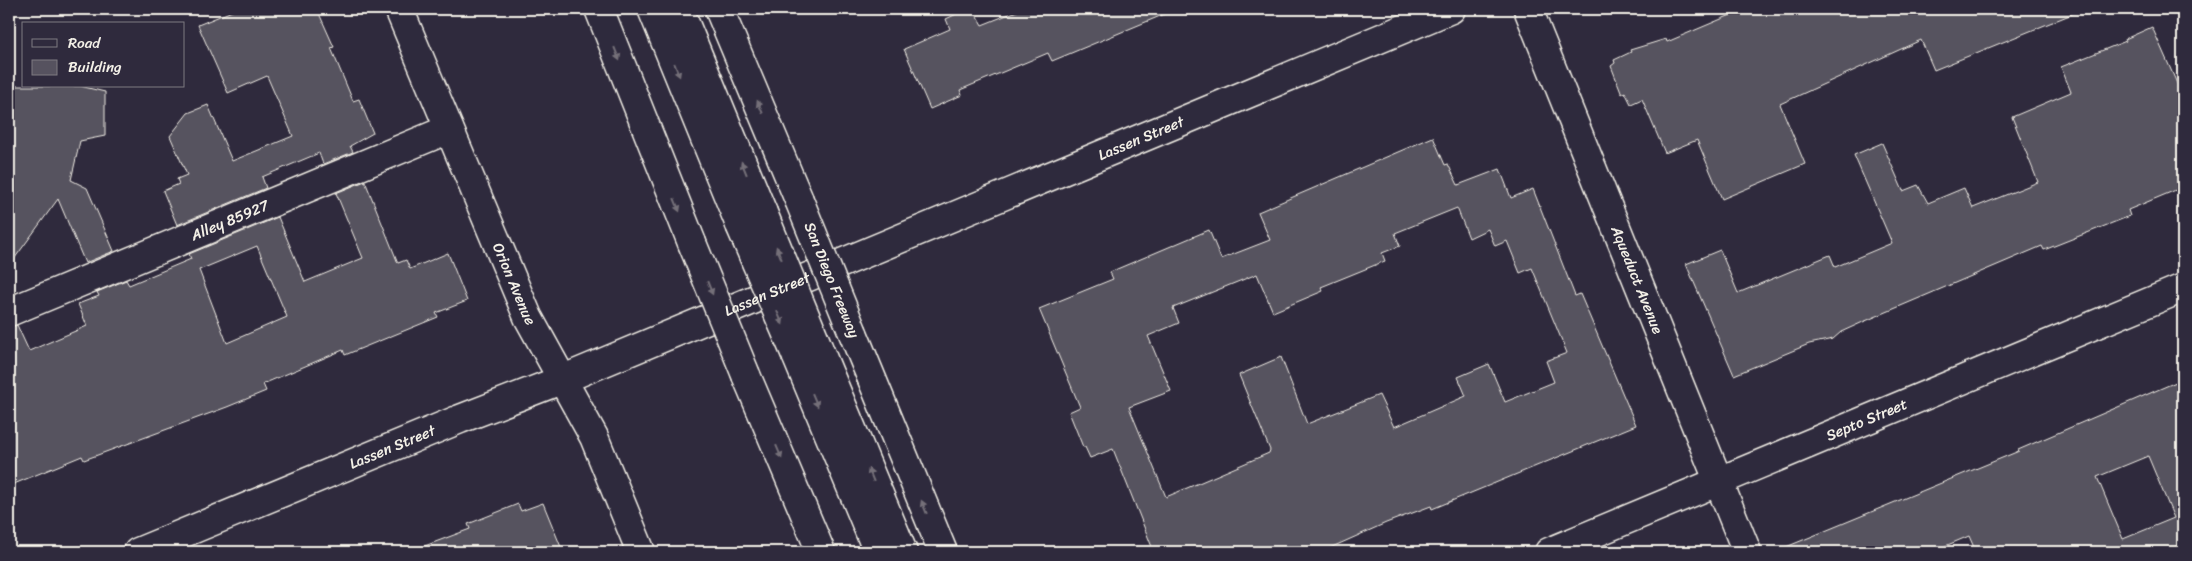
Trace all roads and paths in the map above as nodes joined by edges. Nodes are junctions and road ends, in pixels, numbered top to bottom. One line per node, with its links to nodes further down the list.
1 (400, 9): 8 (main road, Orion Avenue)
2 (599, 9): 17 (main road, one-way to 17, bridge)
3 (652, 9): 9 (main road, one-way to 9)
4 (679, 9): 9 (main road, one-way to 4)
5 (719, 9): 20 (main road, San Diego Freeway, one-way to 5, bridge)
6 (1450, 9): 13 (main road, Lassen Street)
7 (1528, 9): 14 (main road, Aqueduct Avenue)
8 (449, 129): 11 (main road, Alley 85927); 13 (main road, Orion Avenue)
9 (751, 219): 12 (main road, bridge)
10 (2183, 288): 14 (main road, Septo Street)
11 (9, 312)
12 (807, 351): 18 (main road, one-way to 18); 19 (main road, one-way to 12)
13 (561, 380): 15 (main road, Lassen Street); 16 (main road, Orion Avenue)
14 (1717, 482): 21 (main road, Septo Street); 22 (main road, Aqueduct Avenue)
15 (138, 552)
16 (641, 552)
17 (821, 552)
18 (878, 552)
19 (903, 552)
20 (943, 552)
21 (1549, 552)
22 (1747, 552)

